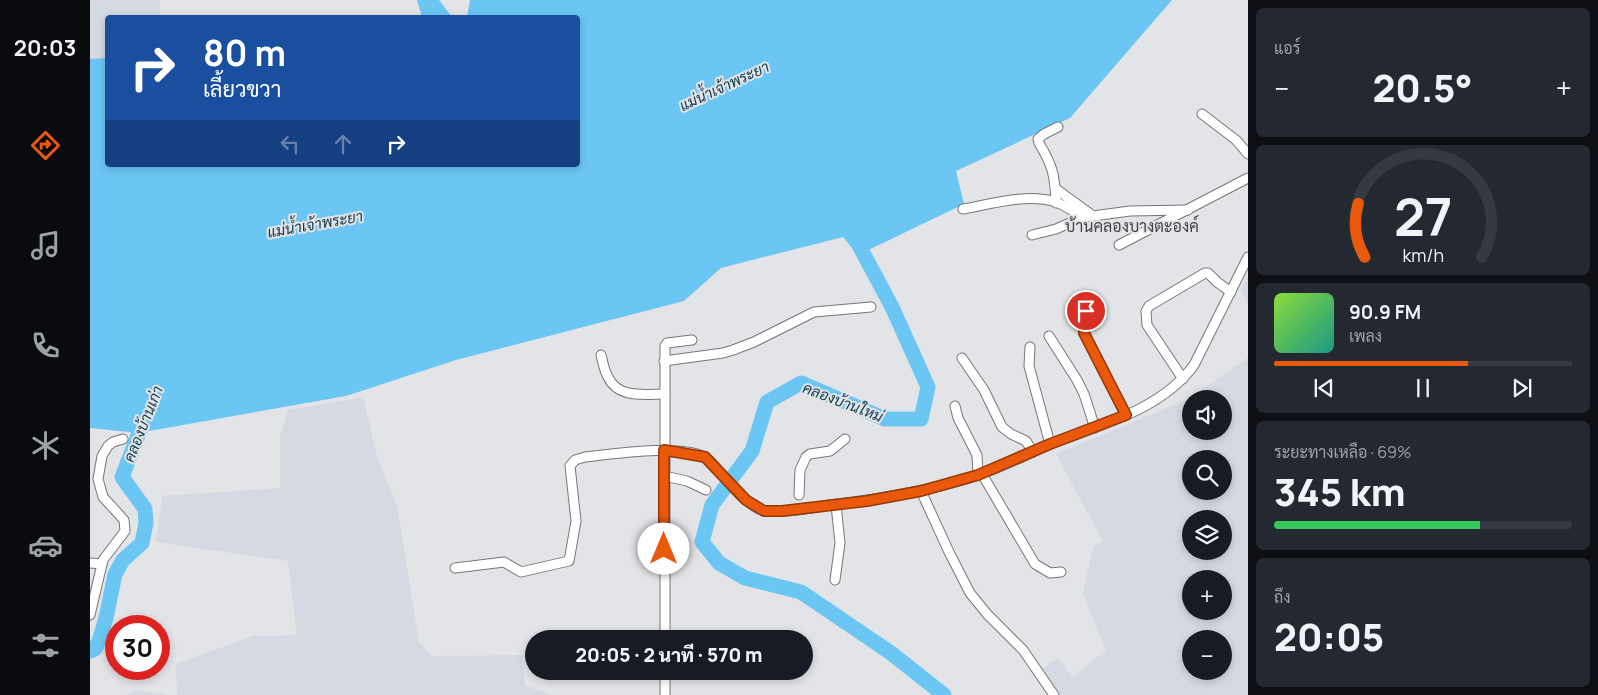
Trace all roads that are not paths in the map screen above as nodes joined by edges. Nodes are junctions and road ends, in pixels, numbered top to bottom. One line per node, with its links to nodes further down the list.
1 (1202, 114): 3 (street)
2 (1058, 127): 5 (street)
3 (1248, 154)
4 (1248, 178): 8 (street)
5 (1056, 189): 6 (street); 9 (street)
6 (1056, 203): 7 (street); 10 (street)
7 (963, 209)
8 (1188, 210): 9 (street); 12 (street)
9 (1093, 216): 10 (street)
10 (1083, 218): 11 (street)
11 (1032, 235)
12 (1119, 246)
13 (1248, 257): 14 (street)
14 (1231, 292): 23 (street); 23 (street)
15 (871, 307): 22 (street)
16 (1086, 311): 26 (street)
17 (1049, 336): 27 (street)
18 (692, 340): 22 (street)
19 (1030, 347): 30 (street)
20 (600, 354): 24 (street)
21 (962, 358): 32 (street)
22 (664, 361): 24 (street)
23 (1183, 379): 26 (street)
24 (665, 394): 31 (street)
25 (955, 406): 33 (street)
26 (1126, 415): 27 (street)
27 (1095, 428): 30 (street)
28 (123, 439): 40 (street)
29 (845, 439): 37 (street)
30 (1050, 444): 32 (street)
31 (664, 450): 34 (street); 37 (street); 41 (street)
32 (1033, 452): 33 (street)
33 (980, 474): 36 (street); 42 (street)
34 (664, 476): 35 (street); 45 (street)
35 (706, 490)
36 (921, 491): 38 (street); 48 (street)
37 (800, 502): 38 (street)
38 (836, 505): 43 (street)
39 (90, 563): 40 (street)
40 (102, 564): 44 (street)
41 (455, 568)
42 (1061, 572)
43 (836, 575)
44 (90, 615)
45 (665, 630)
46 (665, 680): 47 (street)
47 (666, 695)
48 (1054, 695)

